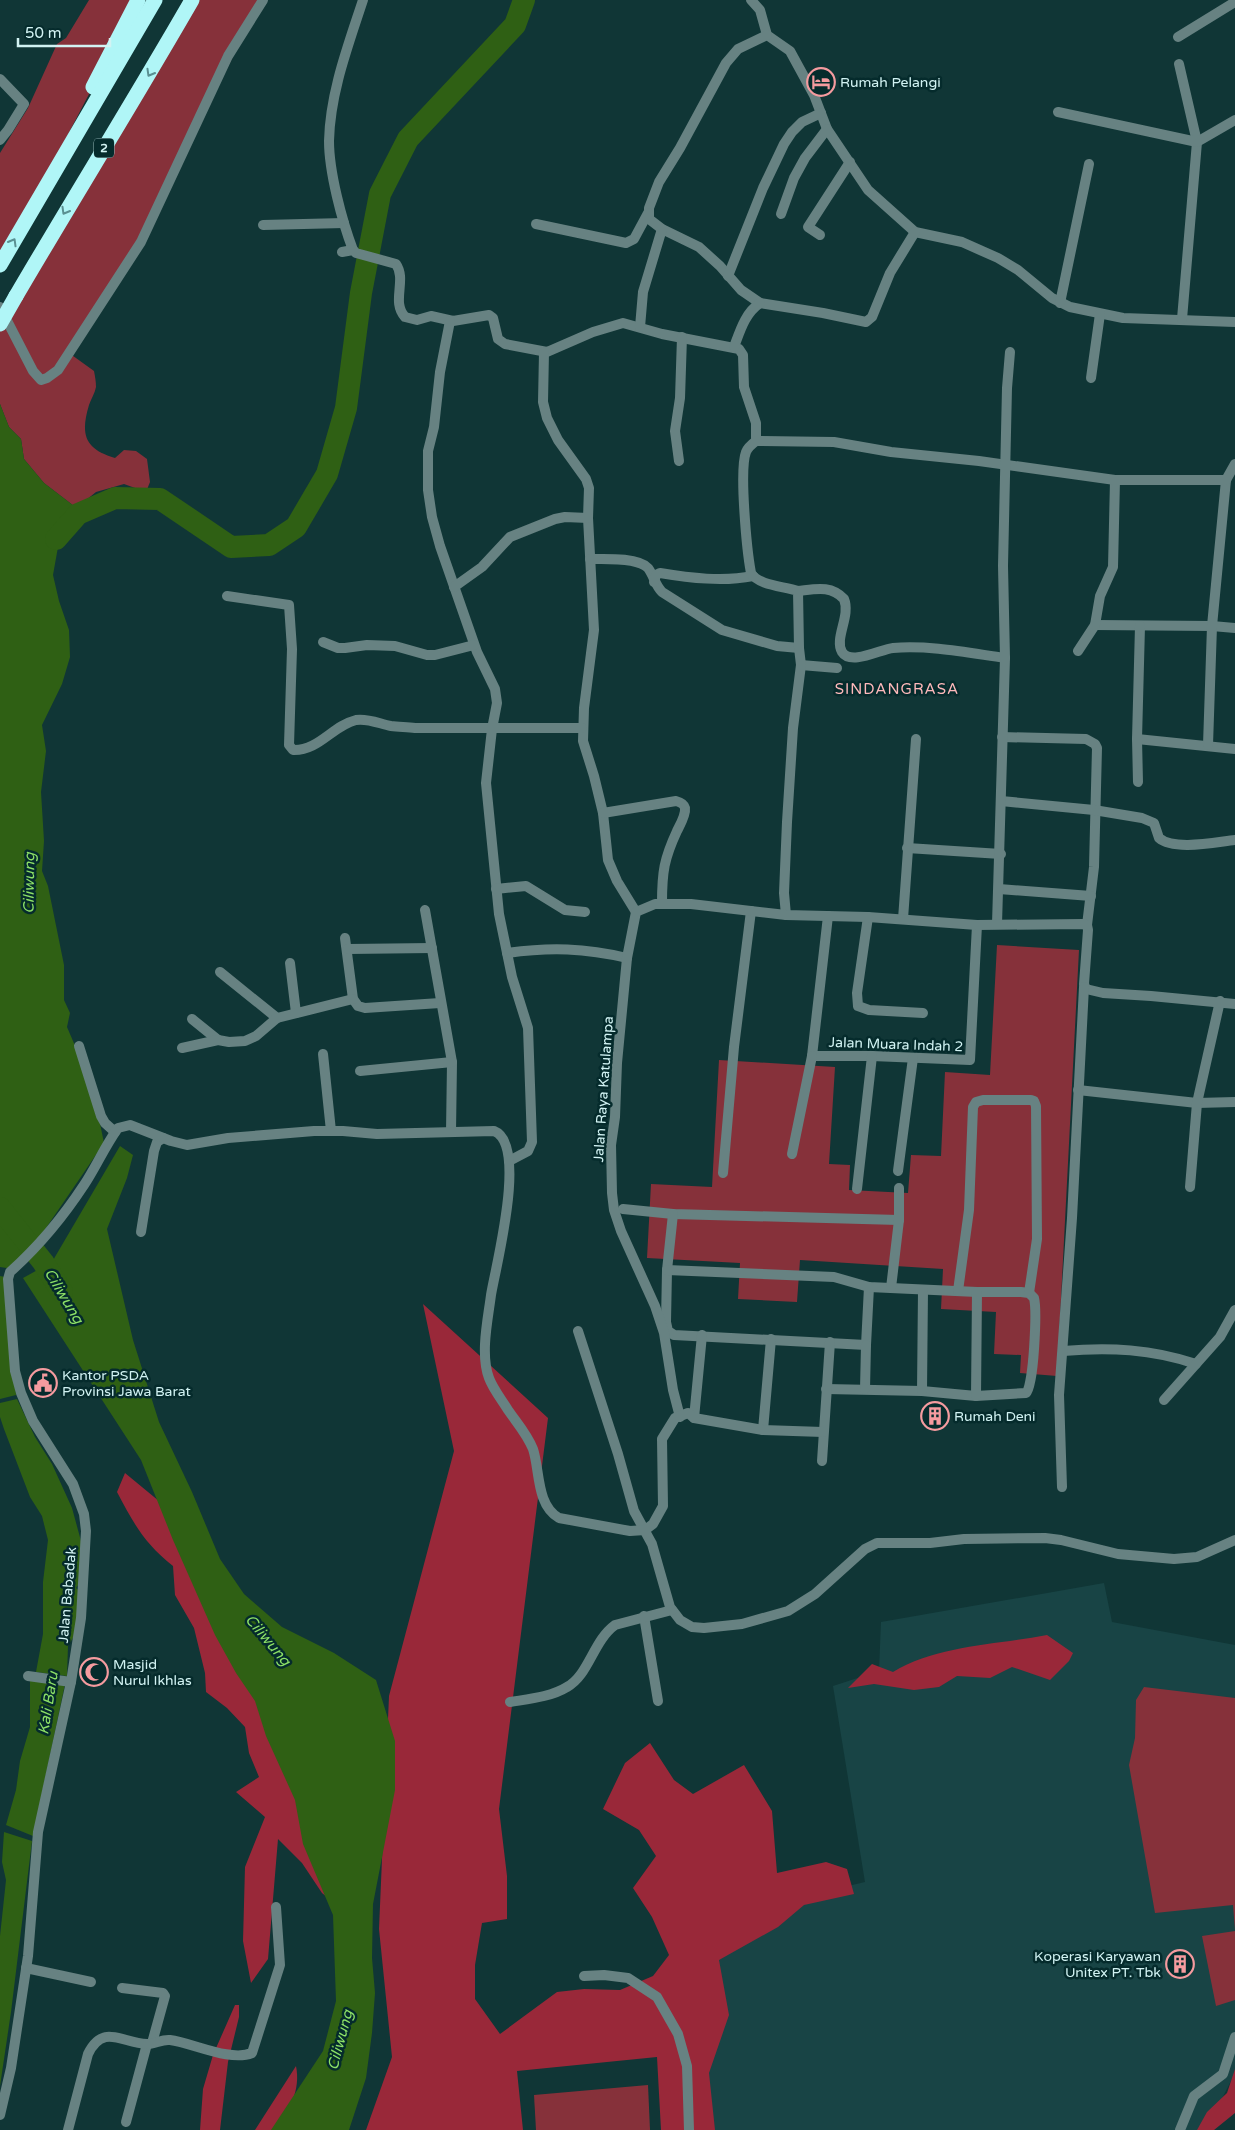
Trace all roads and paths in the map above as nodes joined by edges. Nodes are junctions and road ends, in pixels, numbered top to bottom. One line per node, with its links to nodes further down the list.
1 (138, 0): 20 (highway)
2 (155, 0): 20 (highway, 2)
3 (192, 0): 40 (highway, 2, one-way to 40, bridge)
4 (264, 0): 35 (street)
5 (363, 0): 23 (street)
6 (751, 0): 8 (street)
7 (1235, 2): 9 (street)
8 (767, 35): 13 (street); 21 (street)
9 (1178, 37)
10 (1179, 64): 17 (street)
11 (0, 79): 16 (street)
12 (1058, 112): 17 (street)
13 (821, 113): 15 (street); 32 (street)
14 (1235, 120): 17 (street)
15 (827, 129): 18 (street); 22 (street)
16 (0, 140)
17 (1196, 142): 37 (street)
18 (850, 162): 27 (street); 28 (street)
19 (1089, 164): 34 (street)
20 (53, 174): 31 (highway, 2, one-way to 20)
21 (648, 213): 24 (street); 26 (street)
22 (781, 214)
23 (344, 223): 25 (street); 29 (street)
24 (536, 224)
25 (263, 226)
26 (662, 229): 32 (street); 41 (street)
27 (915, 232): 33 (street); 34 (street)
28 (820, 235)
29 (353, 250): 30 (street); 38 (street)
30 (342, 252)
31 (0, 265)
32 (728, 276): 33 (street)
33 (760, 303): 43 (street)
34 (1060, 303): 36 (street)
35 (0, 307)
36 (1100, 314): 37 (street); 46 (street)
37 (1182, 319): 39 (street)
38 (450, 321): 44 (street); 57 (street)
39 (1235, 322)
40 (0, 324)
41 (640, 327): 42 (street); 44 (street)
42 (682, 337): 43 (street); 48 (street)
43 (734, 347): 47 (street)
44 (544, 352): 53 (street)
45 (1010, 352): 50 (street)
46 (1091, 378)
47 (756, 442): 50 (street); 55 (street)
48 (679, 461)
49 (1235, 464): 52 (street)
50 (1007, 466): 51 (street); 68 (street)
51 (1115, 480): 52 (street); 60 (street)
52 (1226, 480): 62 (street)
53 (588, 518): 54 (street); 57 (street)
54 (590, 559): 56 (street); 71 (street)
55 (753, 576): 56 (street); 58 (street)
56 (654, 582): 66 (street)
57 (454, 588): 65 (street)
58 (798, 590): 66 (street); 68 (street)
59 (227, 596): 72 (street)
60 (1095, 624): 61 (street); 67 (street)
61 (1140, 626): 62 (street); 75 (street)
62 (1212, 626): 63 (street); 76 (street)
63 (1235, 628)
64 (323, 642): 65 (street)
65 (474, 645): 72 (street)
66 (798, 648): 69 (street)
67 (1078, 651)
68 (1005, 658): 73 (street)
69 (801, 665): 70 (street); 93 (street)
70 (837, 668)
71 (582, 728): 72 (street); 81 (street)
72 (492, 729): 85 (street)
73 (1002, 737): 79 (street); 80 (street)
74 (916, 739): 83 (street)
75 (1137, 739): 76 (street); 78 (street)
76 (1208, 745): 77 (street)
77 (1235, 748)
78 (1138, 782)
79 (1001, 802): 80 (street); 84 (street)
80 (1094, 810): 82 (street); 87 (street)
81 (603, 813): 88 (street); 91 (street)
82 (1235, 840)
83 (907, 848): 84 (street); 96 (street)
84 (1001, 854): 86 (street)
85 (496, 889): 90 (street); 103 (street)
86 (999, 889): 87 (street); 97 (street)
87 (1091, 896): 99 (street)
88 (662, 903): 91 (street); 92 (street)
89 (425, 910): 101 (street)
90 (585, 912)
91 (636, 912): 104 (street, Jalan Raya Katulampa)
92 (751, 912): 93 (street); 135 (street)
93 (786, 915): 94 (street)
94 (828, 916): 95 (street); 120 (street, Jalan Muara Indah 2)
95 (868, 917): 96 (street); 113 (street)
96 (904, 919): 98 (street)
97 (998, 924): 98 (street); 99 (street)
98 (977, 925): 122 (street, Jalan Muara Indah 2)
99 (1087, 925): 107 (street)
100 (345, 938): 102 (street)
101 (432, 948): 102 (street); 110 (street)
102 (348, 950): 108 (street)
103 (507, 954): 104 (street); 133 (street)
104 (627, 958): 164 (street, Jalan Raya Katulampa)
105 (290, 963): 112 (street)
106 (220, 972): 114 (street)
107 (1084, 987): 109 (street); 125 (street)
108 (353, 999): 110 (street); 112 (street)
109 (1220, 1001): 111 (street); 126 (street)
110 (440, 1003): 123 (street)
111 (1235, 1004)
112 (296, 1013): 114 (street)
113 (923, 1014)
114 (277, 1018): 116 (street)
115 (192, 1019): 116 (street)
116 (218, 1040): 118 (street)
117 (79, 1046): 130 (street)
118 (182, 1048)
119 (323, 1054): 128 (street)
120 (812, 1056): 121 (street, Jalan Muara Indah 2); 132 (street)
121 (872, 1056): 122 (street, Jalan Muara Indah 2); 138 (street)
122 (913, 1058): 134 (street)
123 (452, 1062): 124 (street); 129 (street)
124 (360, 1071)
125 (1078, 1090): 126 (street); 157 (street)
126 (1197, 1102): 127 (street); 137 (street)
127 (1235, 1102)
128 (331, 1131): 129 (street); 131 (street)
129 (451, 1132): 133 (street)
130 (115, 1133): 131 (street); 144 (street)
131 (163, 1138): 142 (street)
132 (792, 1154)
133 (509, 1161): 170 (street)
134 (898, 1171)
135 (724, 1173)
136 (899, 1188): 141 (street)
137 (1190, 1188)
138 (857, 1189)
139 (623, 1209): 140 (street)
140 (673, 1214): 141 (street); 143 (street)
141 (899, 1220): 146 (street)
142 (142, 1232)
143 (667, 1270): 145 (street); 153 (street)
144 (6, 1271): 175 (street, Jalan Babadak)
145 (869, 1287): 146 (street); 156 (street)
146 (891, 1288): 147 (street)
147 (923, 1290): 148 (street); 161 (street)
148 (958, 1291): 149 (street); 150 (street)
149 (977, 1292): 150 (street); 162 (street)
150 (1029, 1293): 162 (street)
151 (1235, 1310): 158 (street)
152 (578, 1331): 170 (street)
153 (702, 1335): 154 (street); 165 (street)
154 (771, 1339): 155 (street); 166 (street)
155 (830, 1342): 156 (street); 159 (street)
156 (866, 1345): 160 (street)
157 (1063, 1351): 158 (street); 169 (street)
158 (1196, 1364): 163 (street)
159 (826, 1389): 160 (street); 167 (street)
160 (865, 1390): 161 (street)
161 (922, 1391): 162 (street)
162 (976, 1396)
163 (1164, 1400)
164 (680, 1417): 165 (street); 170 (street)
165 (694, 1418): 166 (street)
166 (762, 1430): 167 (street)
167 (823, 1432): 168 (street)
168 (822, 1461)
169 (1062, 1487)
170 (645, 1530): 172 (street)
171 (1235, 1540): 172 (street)
172 (672, 1610): 173 (street)
173 (644, 1616): 176 (street); 177 (street)
174 (28, 1676): 175 (street)
175 (70, 1682): 179 (street, Jalan Babadak)
176 (658, 1700)
177 (510, 1702)
178 (276, 1906): 184 (street)
179 (26, 1968): 181 (street); 185 (street, Jalan Babadak)
180 (584, 1976): 188 (street)
181 (91, 1982)
182 (122, 1988): 184 (street)
183 (1235, 2037): 189 (street)
184 (150, 2044): 186 (street); 187 (street)
185 (0, 2115)
186 (126, 2122)
187 (68, 2130)
188 (689, 2130)
189 (1180, 2130)

